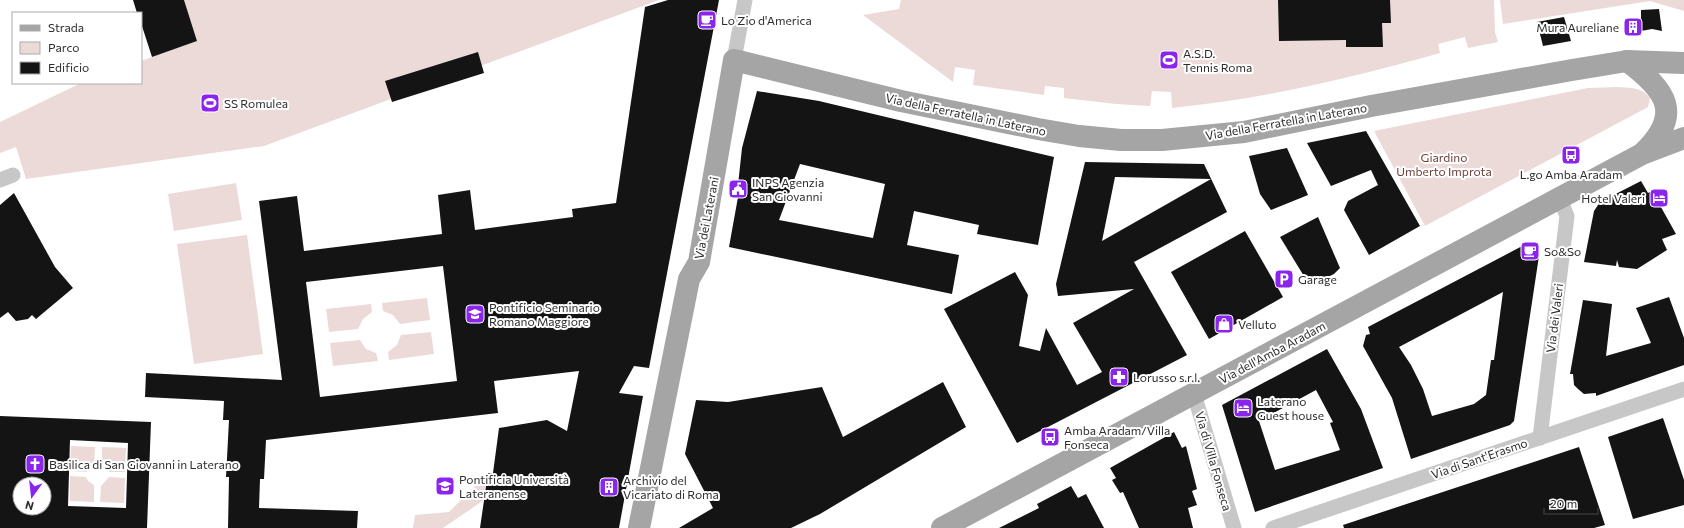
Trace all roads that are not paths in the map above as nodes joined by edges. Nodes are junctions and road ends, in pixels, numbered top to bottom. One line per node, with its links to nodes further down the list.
1 (745, 0): 2 (street, Via dei Laterani)
2 (734, 60): 3 (main road, Via della Ferratella in Laterano); 11 (main road, Via dei Laterani)
3 (1627, 61): 4 (main road, Via della Ferratella in Laterano); 6 (main road)
4 (1684, 63)
5 (1684, 138): 6 (main road)
6 (1642, 154): 7 (main road, Via dell'Amba Aradam)
7 (1560, 198): 9 (main road, Via dell'Amba Aradam); 10 (street, Via dei Valeri)
8 (1684, 389): 10 (street, Via di Sant'Erasmo)
9 (1194, 394): 12 (main road, Via dell'Amba Aradam); 13 (street, Via di Villa Fonseca)
10 (1540, 438): 14 (street, Via di Sant'Erasmo)
11 (640, 528)
12 (942, 528)
13 (1234, 528)
14 (1273, 528)

